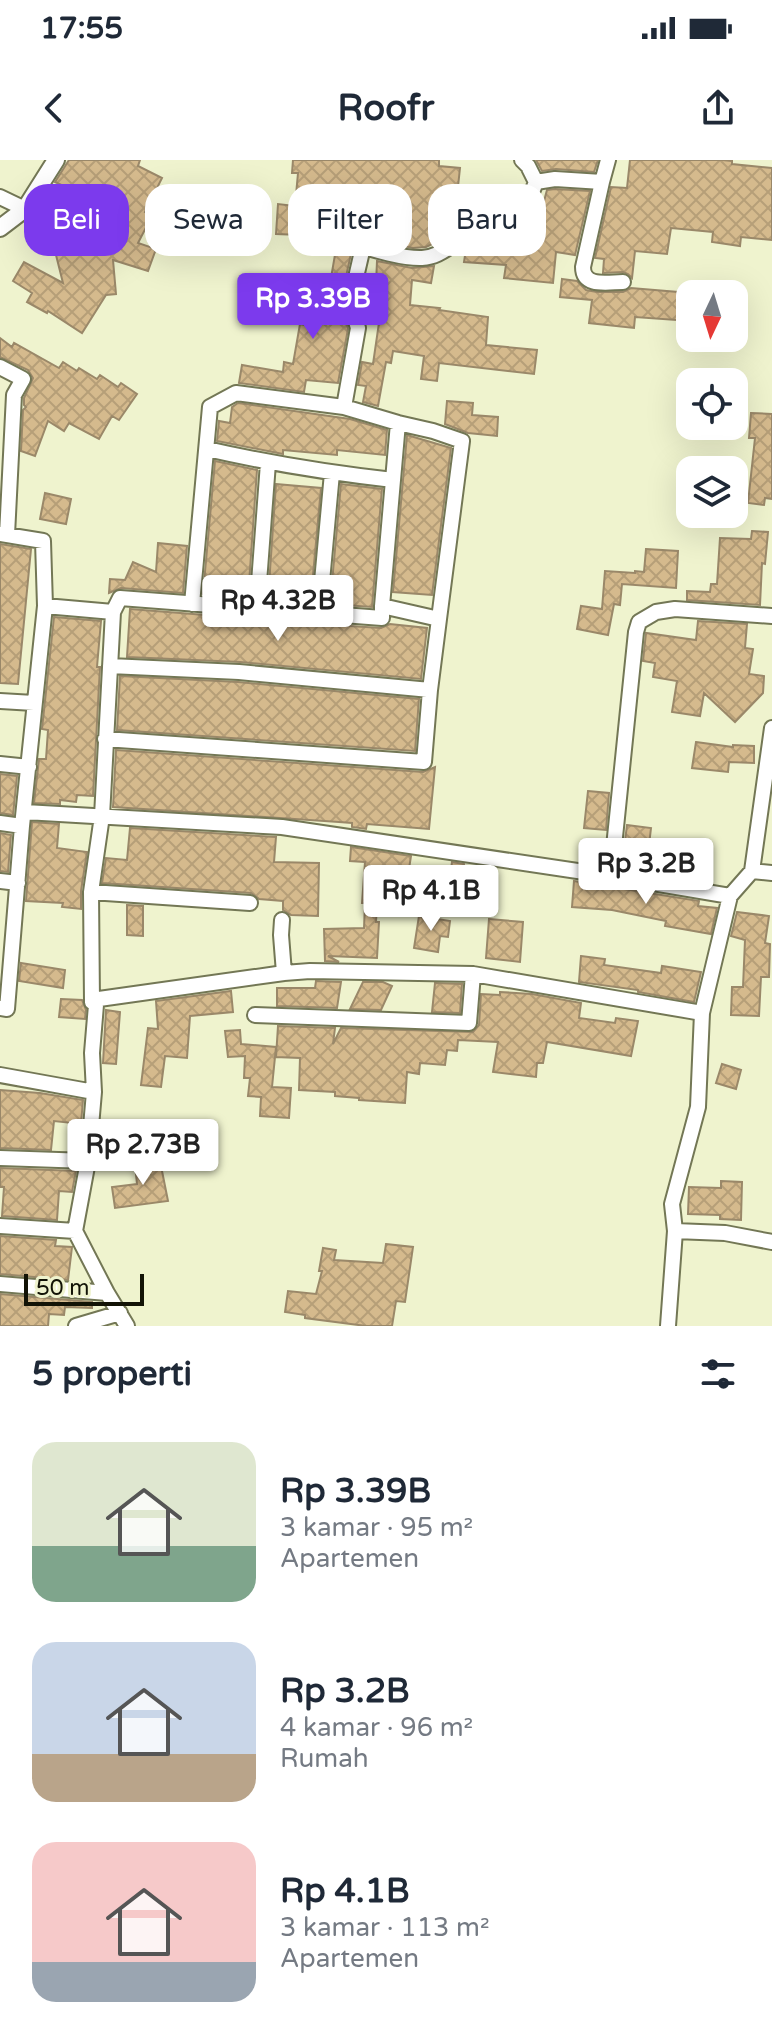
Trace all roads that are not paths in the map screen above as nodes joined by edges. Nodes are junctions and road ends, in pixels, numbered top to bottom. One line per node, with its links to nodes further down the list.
1 (56, 160): 6 (street)
2 (522, 160): 4 (street)
3 (608, 160): 5 (street)
4 (536, 182): 5 (street); 12 (street)
5 (602, 182): 13 (street)
6 (41, 184)
7 (0, 197): 8 (street)
8 (24, 209)
9 (24, 210): 10 (street)
10 (0, 228)
11 (361, 256): 15 (street)
12 (407, 256)
13 (623, 282)
14 (0, 367): 21 (street)
15 (344, 407): 16 (street); 17 (street)
16 (398, 423): 20 (street); 29 (street)
17 (207, 449): 18 (street); 22 (street)
18 (268, 463): 19 (street); 25 (street)
19 (332, 473): 20 (street); 27 (street)
20 (393, 480): 24 (street)
21 (4, 534): 23 (street)
22 (192, 604): 25 (street); 26 (street)
23 (45, 606): 26 (street); 33 (street)
24 (382, 606): 27 (street); 29 (street)
25 (257, 609): 27 (street)
26 (113, 612): 30 (street)
27 (319, 614)
28 (772, 616): 43 (street)
29 (439, 619): 31 (street)
30 (110, 666): 31 (street); 35 (street)
31 (430, 690): 35 (street)
32 (0, 701): 33 (street)
33 (34, 703): 37 (street)
34 (772, 728): 41 (street)
35 (105, 739): 38 (street)
36 (0, 764): 37 (street)
37 (29, 767): 39 (street)
38 (102, 816): 39 (street); 43 (street); 46 (street)
39 (24, 819): 40 (street); 45 (street)
40 (0, 823)
41 (752, 871): 42 (street); 47 (street)
42 (772, 873)
43 (611, 876): 47 (street)
44 (0, 881): 45 (street)
45 (18, 883): 50 (street)
46 (91, 892): 48 (street); 53 (street)
47 (730, 896): 55 (street)
48 (250, 903)
49 (282, 920): 51 (street)
50 (7, 940): 54 (street)
51 (284, 973): 52 (street); 53 (street)
52 (473, 974): 55 (street); 56 (street)
53 (92, 1002): 58 (street)
54 (0, 1008)
55 (702, 1013): 63 (street)
56 (255, 1015)
57 (0, 1075): 58 (street)
58 (94, 1092): 60 (street)
59 (0, 1158): 60 (street)
60 (88, 1161): 62 (street)
61 (0, 1226): 62 (street)
62 (75, 1231): 66 (street)
63 (675, 1231): 64 (street); 69 (street)
64 (772, 1242)
65 (0, 1284): 66 (street)
66 (107, 1293): 67 (street)
67 (124, 1320): 68 (street)
68 (76, 1326)
69 (668, 1326)

